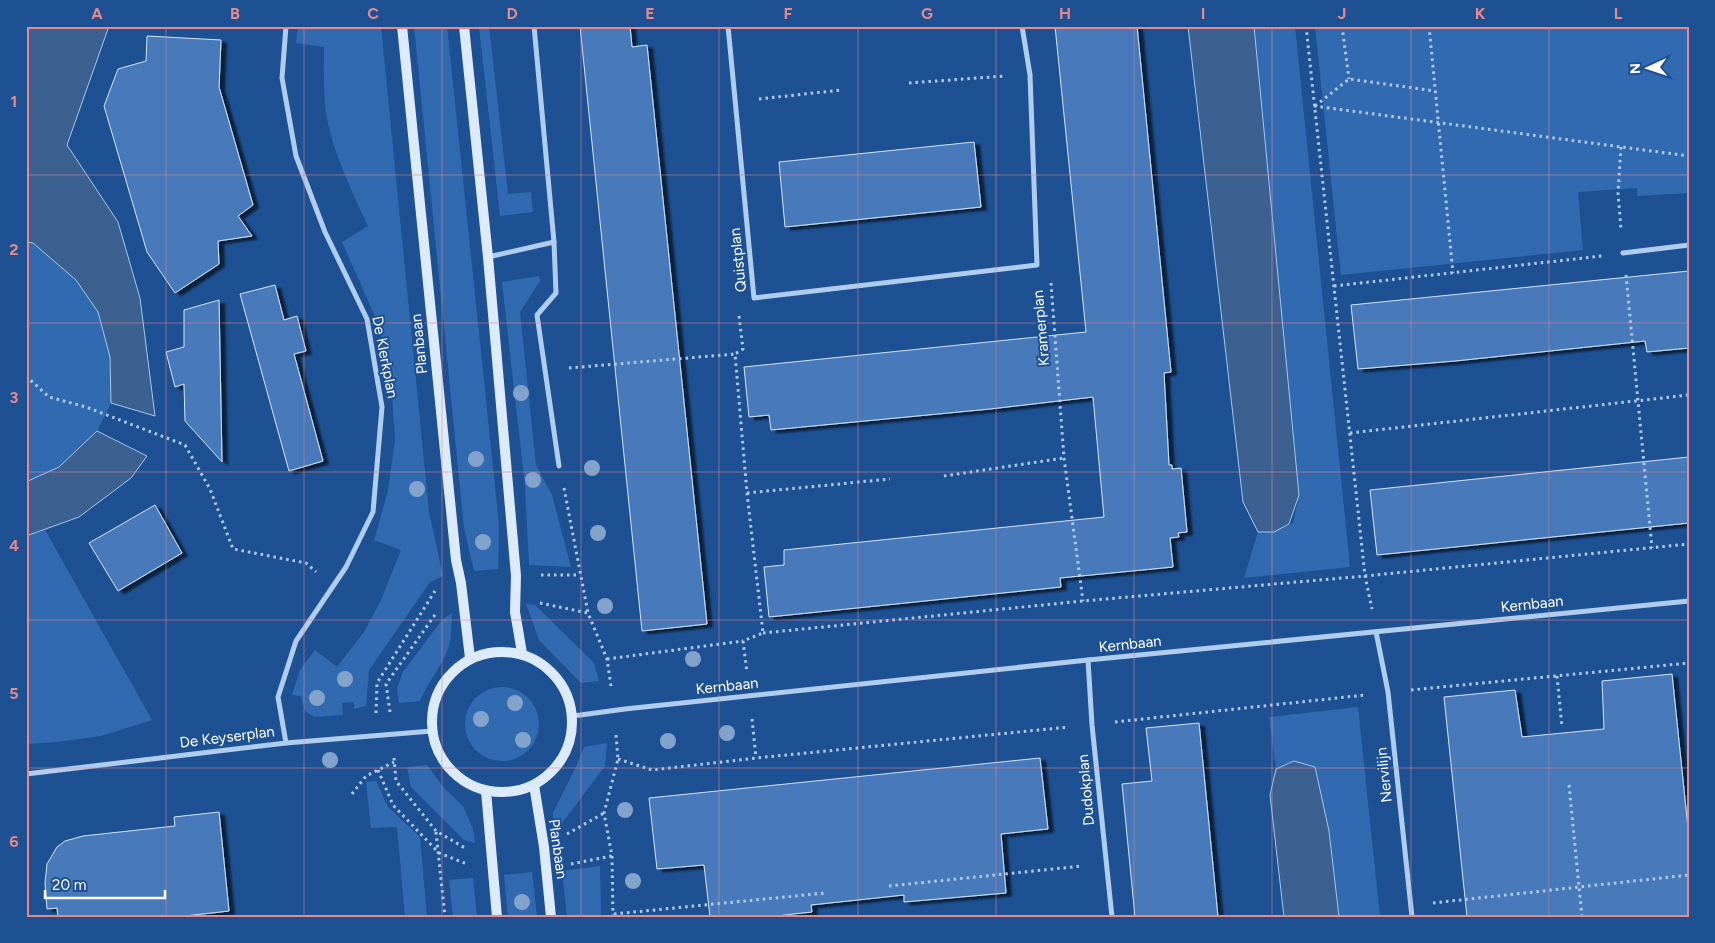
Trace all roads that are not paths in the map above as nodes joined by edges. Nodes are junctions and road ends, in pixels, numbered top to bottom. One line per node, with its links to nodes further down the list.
1 (286, 26): 19 (street, De Klerkplan)
2 (402, 26): 15 (street, Planbaan)
3 (464, 26): 10 (street)
4 (534, 26): 7 (street)
5 (728, 26): 6 (street, Quistplan)
6 (1022, 26)
7 (554, 242): 10 (street); 11 (street)
8 (1689, 245): 9 (street)
9 (1624, 253)
10 (488, 257): 14 (street)
11 (559, 466)
12 (1689, 601): 13 (street, Kernbaan)
13 (1376, 632): 16 (street, Kernbaan); 26 (street, Nervilijn)
14 (522, 653): 15 (street); 17 (street)
15 (470, 658): 18 (street)
16 (1088, 660): 17 (street, Kernbaan); 25 (street, Dudokplan)
17 (573, 716): 21 (street)
18 (432, 731): 19 (street, De Keyserplan); 22 (street)
19 (286, 742): 20 (street, De Keyserplan)
20 (26, 774)
21 (534, 785): 22 (street); 24 (street, Planbaan)
22 (486, 791): 23 (street)
23 (496, 917)
24 (551, 917)
25 (1112, 917)
26 (1412, 917)

